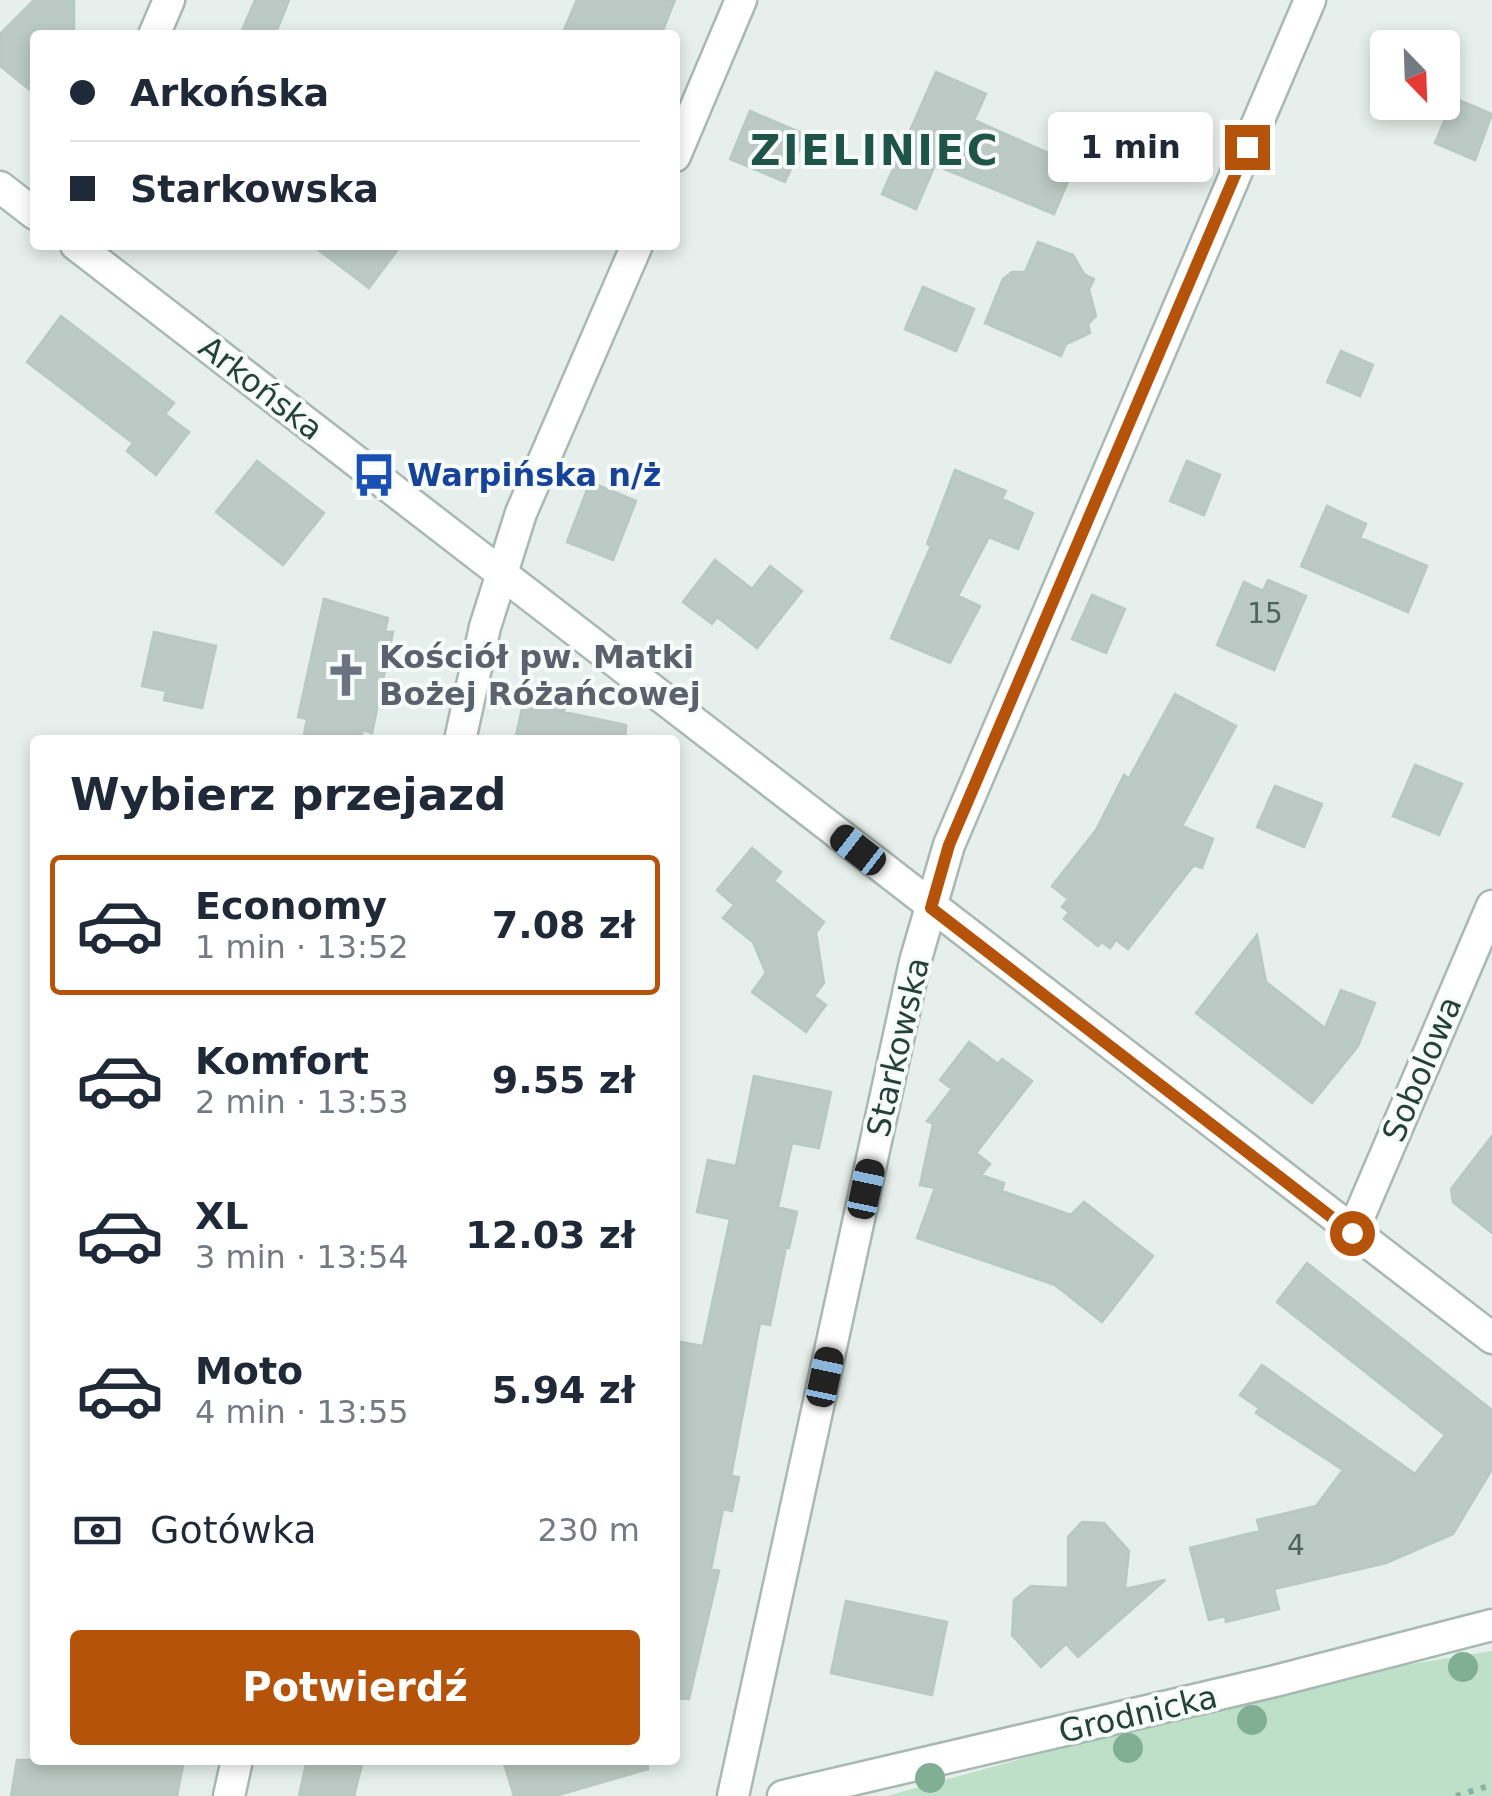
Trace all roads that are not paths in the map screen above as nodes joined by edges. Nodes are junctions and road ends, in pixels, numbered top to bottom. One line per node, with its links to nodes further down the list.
1 (169, 0): 4 (street)
2 (742, 0): 5 (street)
3 (1310, 0): 13 (street, Starkowska)
4 (156, 30)
5 (680, 144)
6 (0, 187): 7 (street)
7 (30, 210)
8 (82, 250): 10 (street, Arkońska)
9 (635, 250): 10 (street)
10 (502, 573): 11 (street); 13 (street, Arkońska)
11 (461, 735)
12 (1492, 906): 14 (street, Sobolowa)
13 (931, 908): 14 (street, Arkońska); 19 (street, Starkowska)
14 (1352, 1233): 15 (street, Arkońska)
15 (1492, 1338)
16 (1492, 1625): 20 (street, Grodnicka)
17 (236, 1765): 18 (street)
18 (229, 1796)
19 (733, 1796)
20 (783, 1796)

